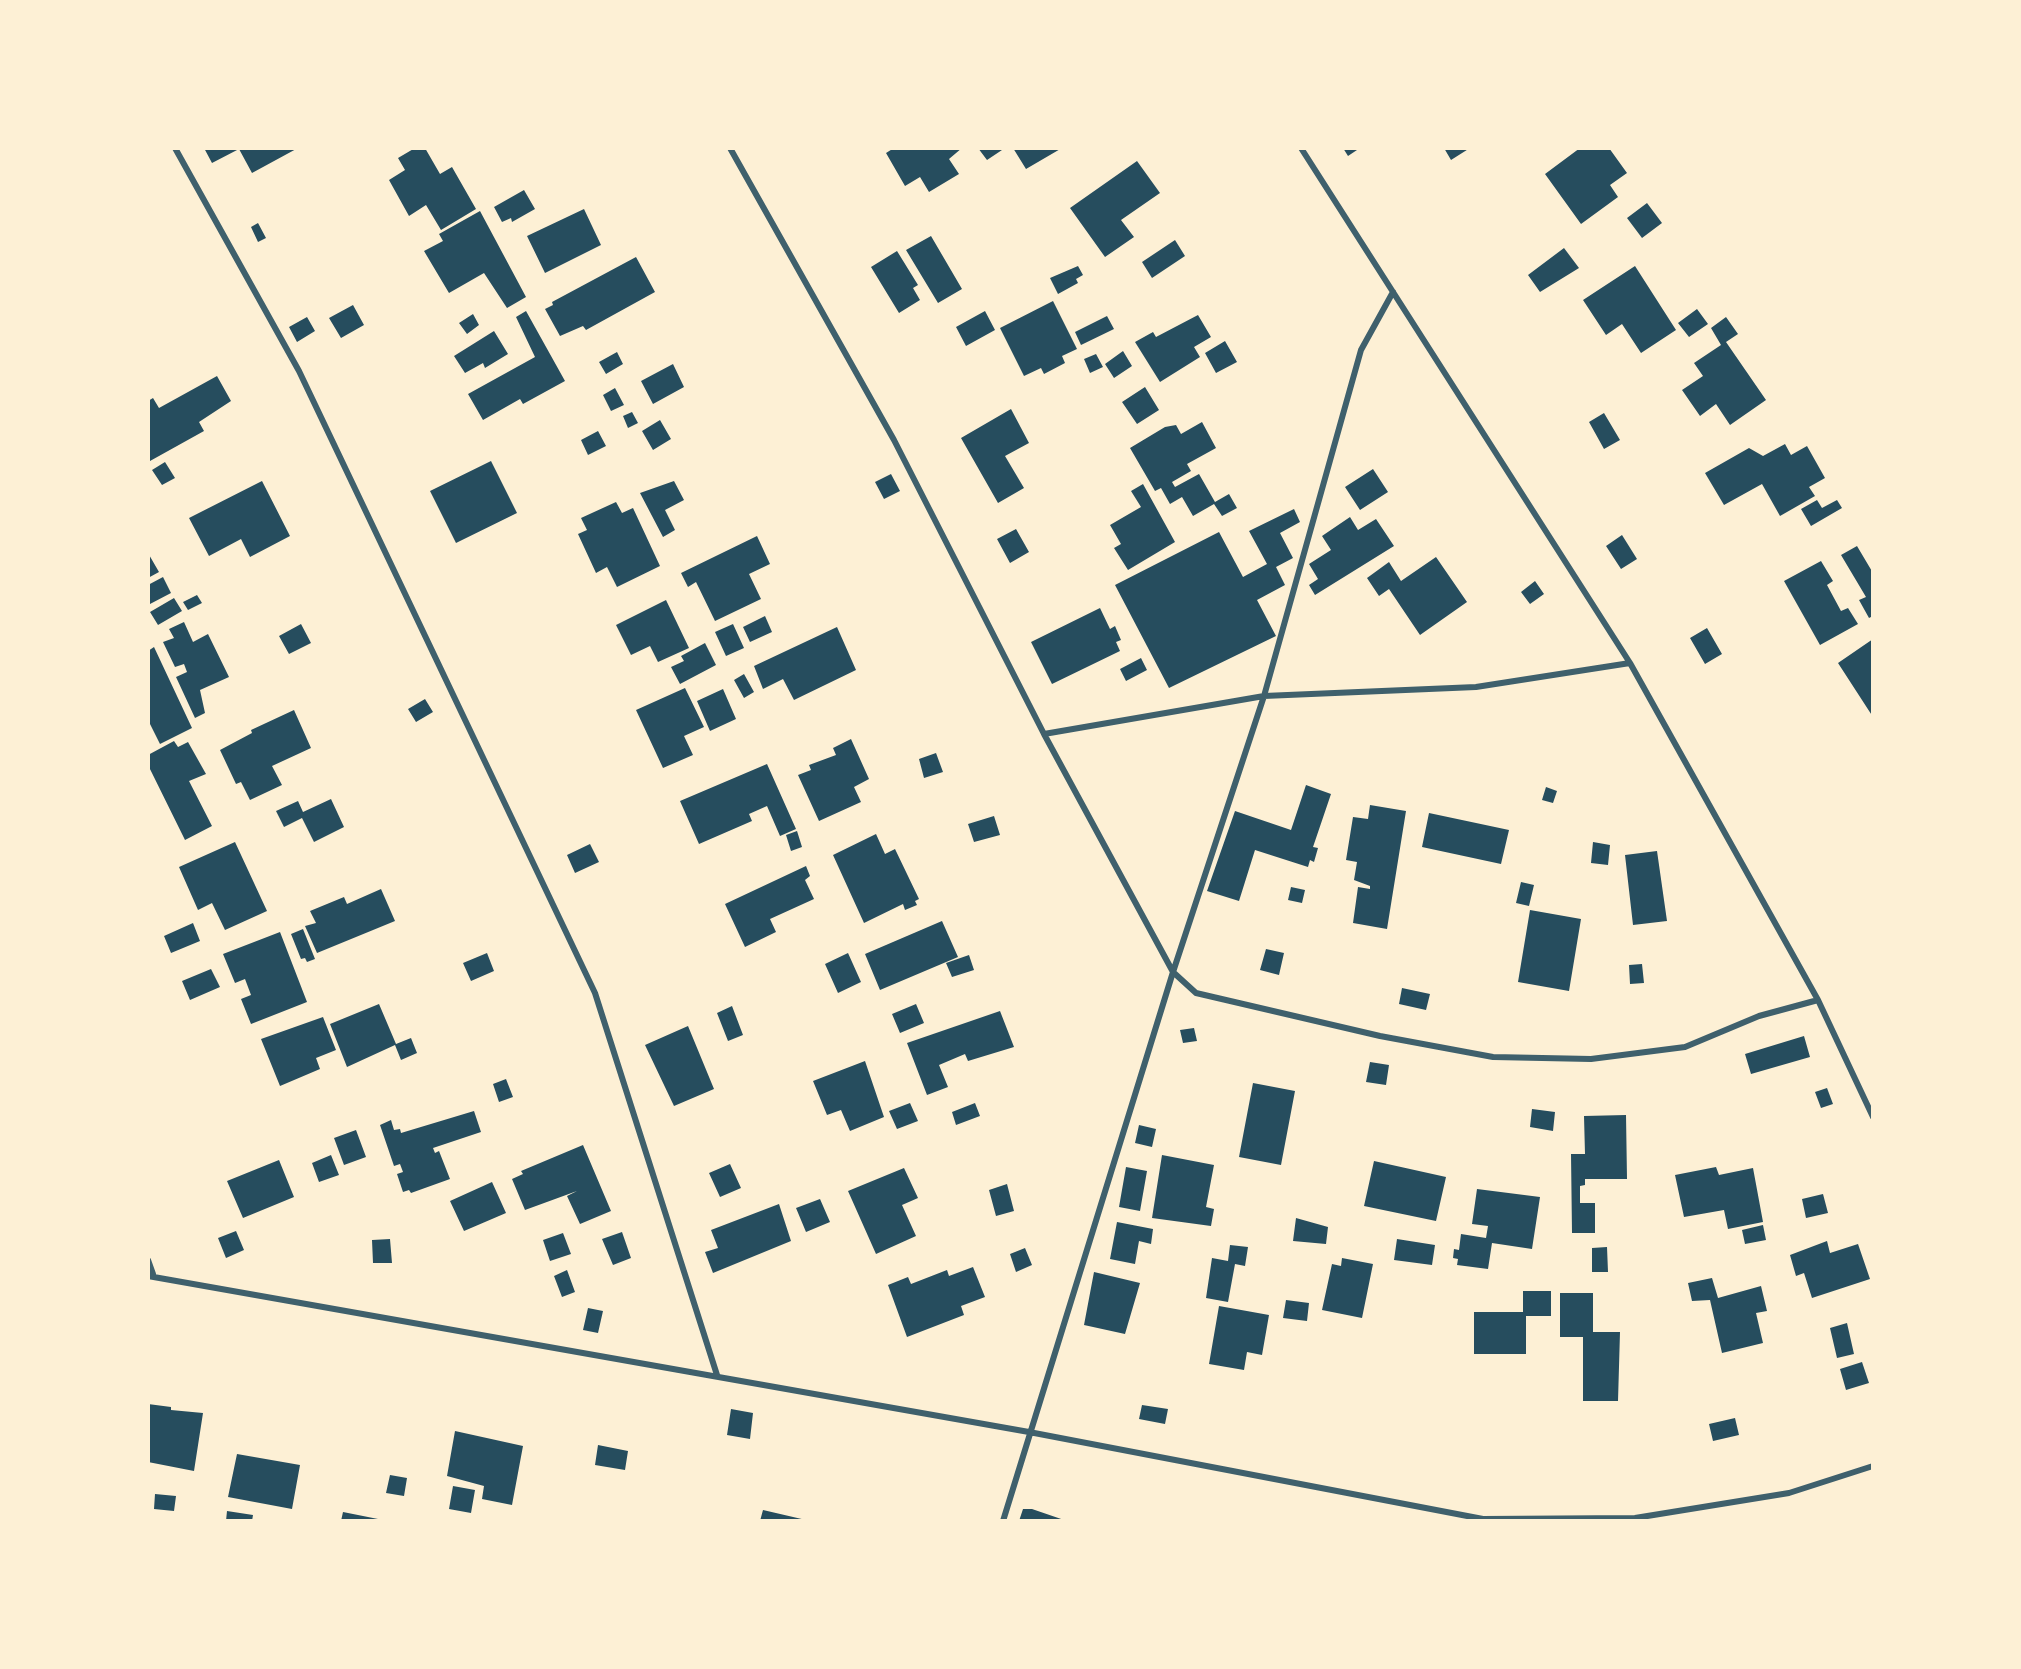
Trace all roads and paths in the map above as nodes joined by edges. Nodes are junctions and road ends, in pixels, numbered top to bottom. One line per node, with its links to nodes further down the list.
1 (175, 148): 13 (lane)
2 (730, 148): 7 (lane)
3 (1301, 148): 4 (lane)
4 (1393, 292): 5 (lane); 6 (lane)
5 (1630, 663): 6 (lane); 9 (lane)
6 (1264, 696): 7 (lane); 8 (lane)
7 (1044, 734): 8 (lane)
8 (1173, 972): 9 (lane); 14 (lane)
9 (1818, 1000): 10 (lane)
10 (1873, 1117)
11 (148, 1260): 12 (lane)
12 (150, 1275): 13 (lane)
13 (717, 1375): 14 (lane)
14 (1029, 1432): 15 (lane); 16 (lane)
15 (1873, 1466)
16 (1003, 1521)

